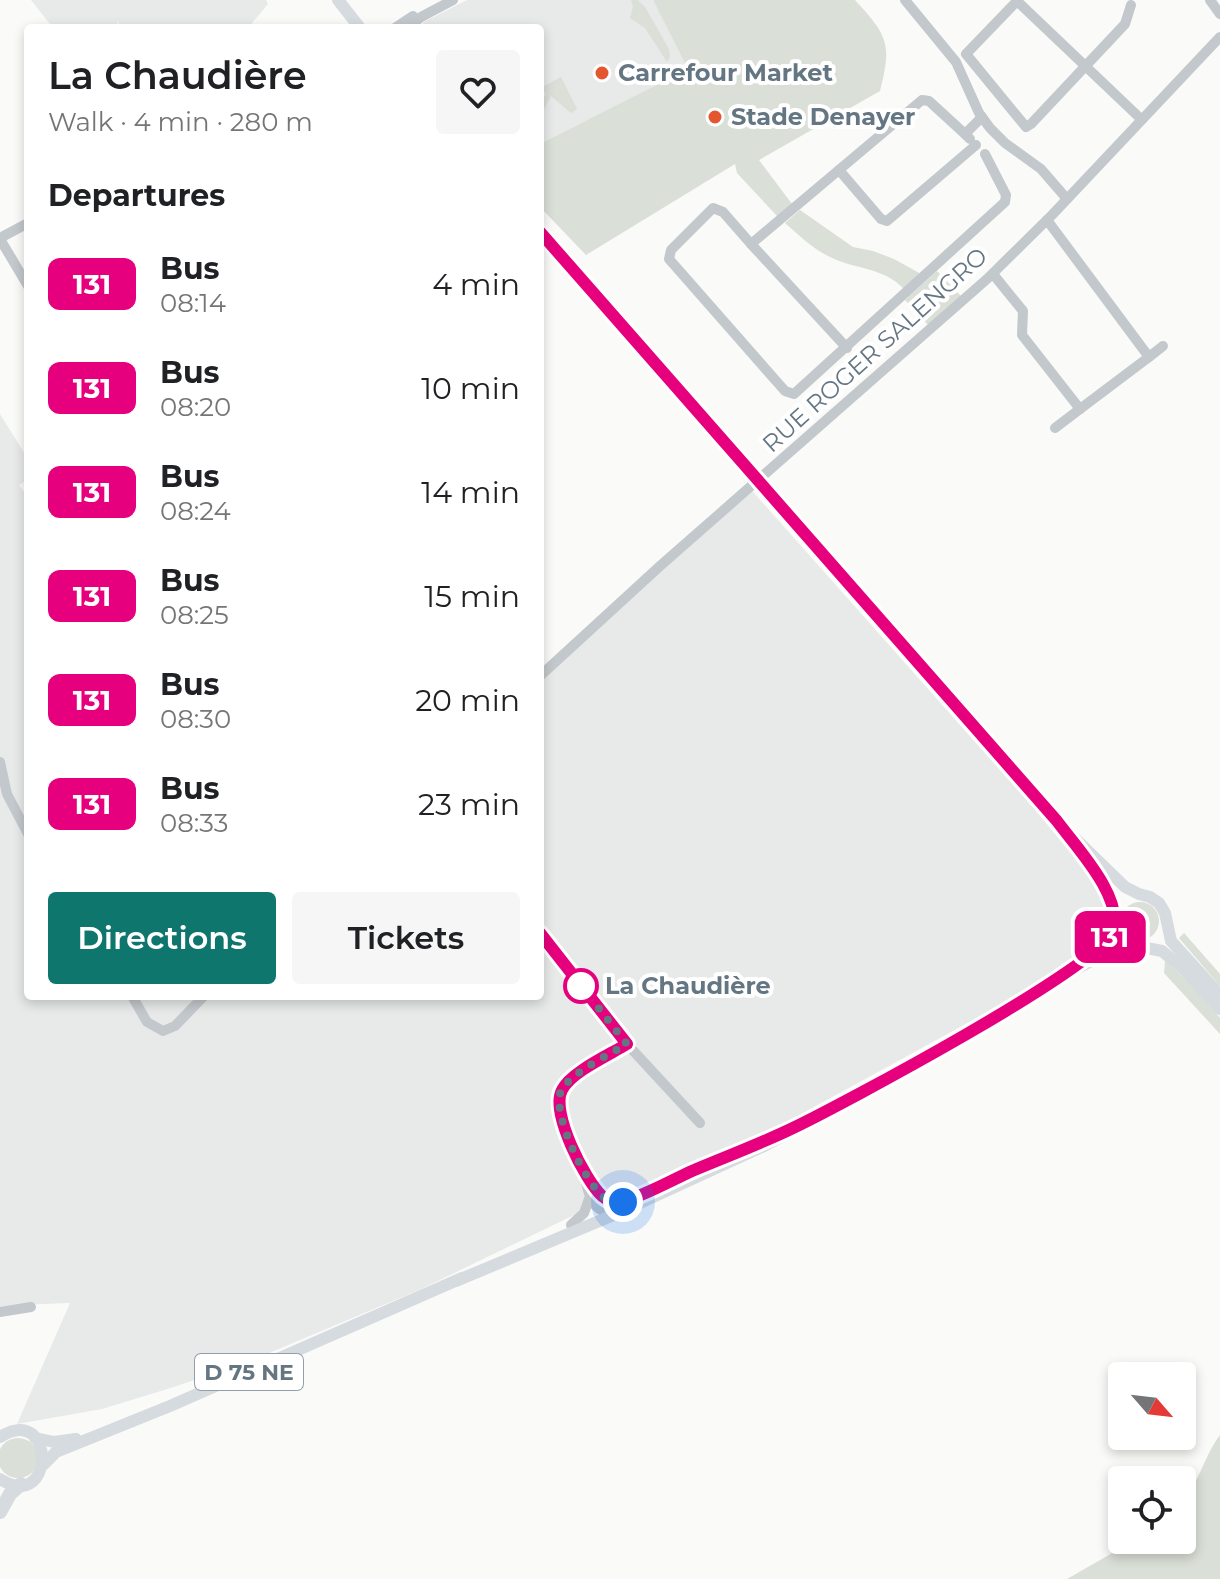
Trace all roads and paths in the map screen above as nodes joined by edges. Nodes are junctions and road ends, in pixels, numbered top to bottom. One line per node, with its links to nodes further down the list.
1 (331, 0): 10 (main road)
2 (338, 0): 11 (main road)
3 (439, 0): 12 (street)
4 (453, 0): 13 (street)
5 (905, 0): 16 (street)
6 (1017, 0): 15 (street); 15 (street)
7 (1210, 0): 9 (street)
8 (1131, 5): 15 (street)
9 (1220, 14)
10 (345, 24)
11 (357, 24)
12 (401, 24)
13 (412, 24)
14 (1220, 37): 17 (street, RUE ROGER SALENGRO)
15 (1086, 66): 17 (street)
16 (982, 117): 18 (street); 19 (street)
17 (1141, 119): 23 (street, RUE ROGER SALENGRO)
18 (965, 134): 20 (street); 22 (street)
19 (1001, 140): 21 (street); 23 (street)
20 (976, 145): 21 (street); 22 (street)
21 (985, 154): 32 (street)
22 (839, 170): 28 (street)
23 (1067, 199): 24 (street, RUE ROGER SALENGRO)
24 (1047, 220): 29 (street, RUE ROGER SALENGRO); 33 (street)
25 (24, 225): 27 (street)
26 (544, 237): 36 (main road)
27 (0, 239): 30 (street)
28 (751, 244): 32 (street); 32 (street)
29 (993, 274): 34 (street); 36 (street, RUE ROGER SALENGRO)
30 (24, 279)
31 (1163, 346): 33 (street)
32 (847, 348)
33 (1149, 357): 34 (street)
34 (1080, 409): 35 (street)
35 (1055, 428)
36 (760, 480): 37 (street, RUE ROGER SALENGRO); 39 (main road)
37 (544, 672)
38 (0, 762): 40 (street)
39 (1057, 821): 41 (main road); 42 (main road)
40 (24, 826)
41 (1139, 894): 42 (main road); 43 (main road)
42 (1115, 913): 44 (main road)
43 (1166, 925): 46 (main road); 48 (main road)
44 (1114, 928): 46 (main road); 47 (main road, D 75 NE)
45 (544, 939): 52 (street)
46 (1138, 946): 47 (main road, D 75 NE); 51 (main road)
47 (1056, 979): 55 (main road, D 75 NE)
48 (1220, 995)
49 (134, 1000): 50 (street)
50 (200, 1000)
51 (1220, 1009)
52 (627, 1044): 53 (street); 54 (street)
53 (700, 1123)
54 (594, 1196): 55 (street); 56 (street); 57 (street)
55 (620, 1208): 56 (main road, D 75 NE)
56 (599, 1217): 57 (main road, D 75 NE); 58 (main road, D 75 NE)
57 (571, 1225): 58 (main road, D 75 NE)
58 (456, 1281): 61 (main road, D 75 NE)
59 (31, 1307): 60 (street)
60 (0, 1312)
61 (95, 1435): 63 (main road, D 75 NE); 64 (main road, D 75 NE)
62 (0, 1437): 63 (main road)
63 (35, 1438): 64 (main road)
64 (43, 1465): 66 (main road)
65 (1, 1480): 66 (main road)
66 (21, 1484): 67 (highway)
67 (0, 1512)

